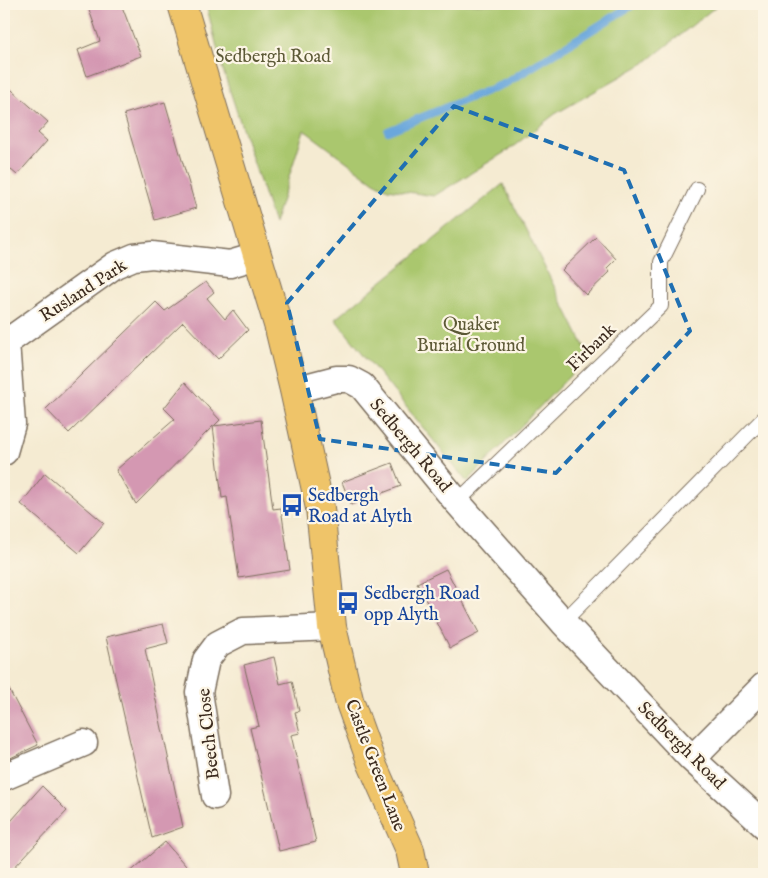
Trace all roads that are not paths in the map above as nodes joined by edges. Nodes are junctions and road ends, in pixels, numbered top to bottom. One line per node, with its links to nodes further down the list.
1 (182, 4): 3 (highway)
2 (697, 189): 8 (lane, Firbank)
3 (257, 256): 4 (street, Rusland Park); 5 (highway)
4 (5, 343): 7 (street)
5 (294, 390): 8 (street, Sedbergh Road); 10 (highway, Castle Green Lane)
6 (764, 418): 9 (lane)
7 (4, 452)
8 (458, 502): 9 (street, Sedbergh Road)
9 (564, 622): 13 (street, Sedbergh Road)
10 (332, 627): 15 (street, Beech Close); 17 (highway, Castle Green Lane)
11 (764, 686): 13 (street)
12 (84, 743): 14 (street)
13 (692, 759): 16 (street, Sedbergh Road)
14 (4, 777)
15 (215, 796)
16 (764, 825)
17 (415, 874)

